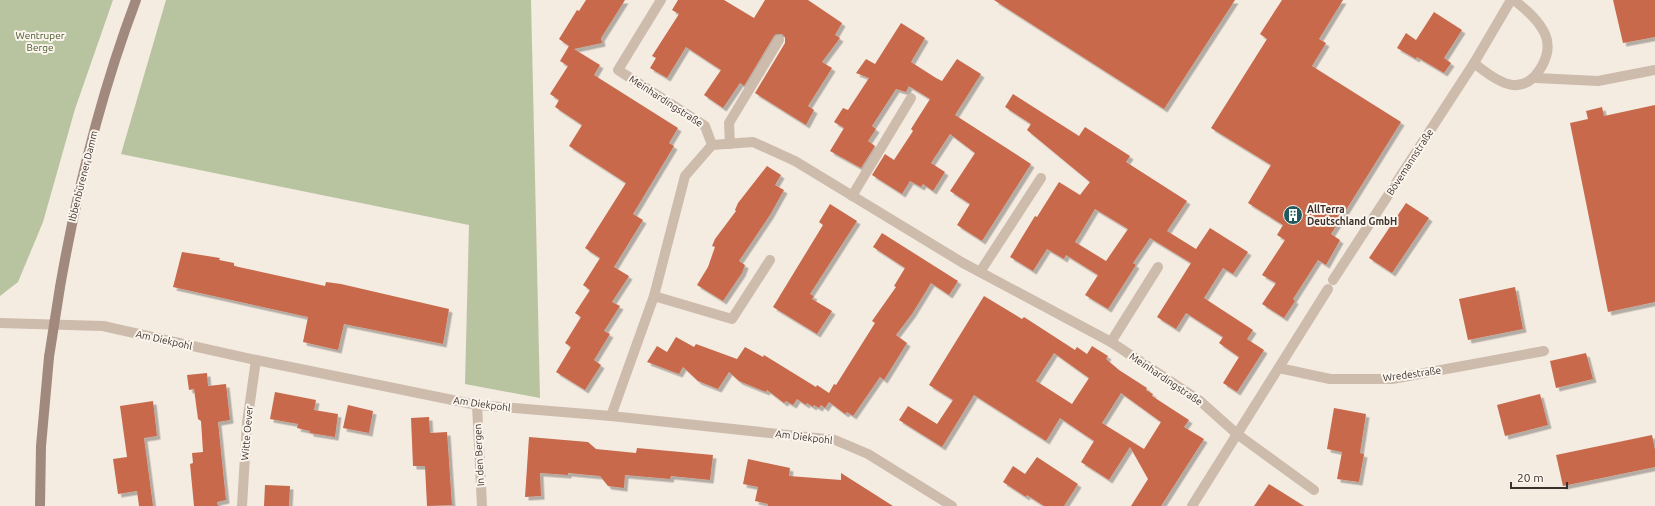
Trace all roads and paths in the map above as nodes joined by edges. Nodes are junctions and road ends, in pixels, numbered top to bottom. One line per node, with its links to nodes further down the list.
1 (136, 0): 27 (main road, Ibbenbürener Damm, bridge)
2 (661, 0): 10 (street, Meinhardingstraße)
3 (1512, 0): 5 (street, Bövemannstraße); 7 (street, Bövemannstraße)
4 (779, 40): 9 (street)
5 (1474, 63): 7 (street); 21 (street, Bövemannstraße)
6 (1655, 70): 7 (street)
7 (1536, 78)
8 (911, 98): 12 (street)
9 (730, 144): 10 (street, Meinhardingstraße); 12 (street, Meinhardingstraße)
10 (712, 145): 16 (street)
11 (1041, 178): 15 (street)
12 (852, 196): 15 (street, Meinhardingstraße)
13 (770, 260): 16 (street)
14 (1158, 267): 18 (street)
15 (980, 272): 18 (street, Meinhardingstraße)
16 (654, 296): 23 (street)
17 (0, 323): 20 (street, Am Diekpohl)
18 (1111, 342): 24 (street, Meinhardingstraße)
19 (1544, 351): 21 (street, Wredestraße)
20 (256, 360): 22 (street, Am Diekpohl); 28 (street, Witte Oever)
21 (1279, 368): 24 (street)
22 (477, 405): 23 (street, Am Diekpohl); 29 (street, In den Bergen)
23 (610, 416): 26 (street, Am Diekpohl)
24 (1237, 434): 25 (street); 31 (street)
25 (1314, 490)
26 (936, 502): 30 (street, Am Diekpohl)
27 (40, 506)
28 (242, 506)
29 (482, 506)
30 (952, 506)
31 (1192, 506)

